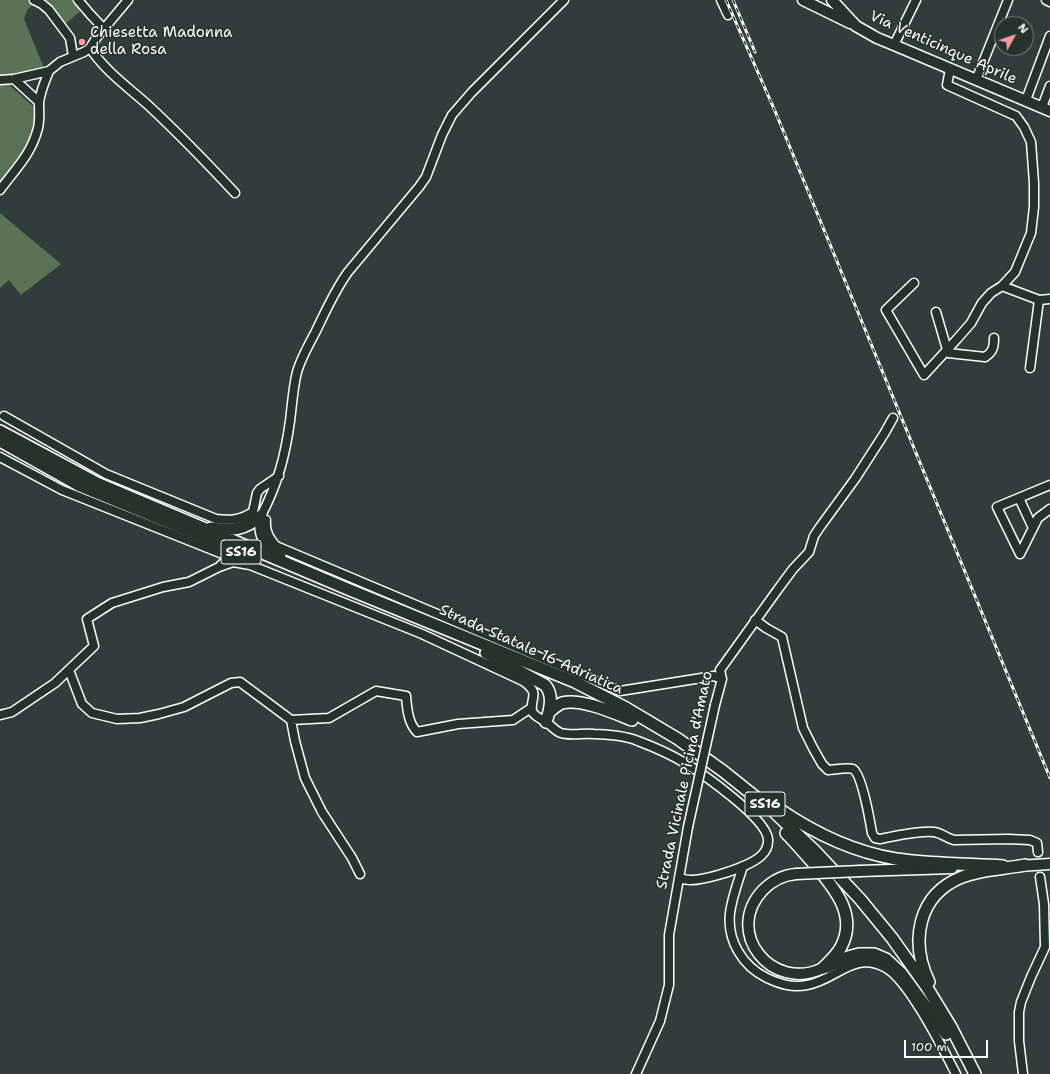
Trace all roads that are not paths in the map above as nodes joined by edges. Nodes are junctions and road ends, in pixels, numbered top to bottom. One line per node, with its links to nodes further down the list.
1 (34, 0): 18 (street)
2 (78, 0): 14 (street)
3 (128, 0): 14 (street)
4 (564, 0): 43 (street)
5 (721, 0): 12 (street)
6 (833, 0): 10 (street); 13 (main road, Via Venticinque Aprile)
7 (916, 0): 16 (street)
8 (1008, 0): 23 (street)
9 (1046, 0): 11 (street)
10 (806, 2): 13 (main road, Via Venticinque Aprile)
11 (1050, 2)
12 (728, 15)
13 (847, 19): 16 (main road, Via Venticinque Aprile)
14 (104, 29): 17 (street)
15 (1050, 36): 25 (street)
16 (894, 45): 19 (main road, Via Venticinque Aprile)
17 (90, 48): 18 (street); 29 (street)
18 (74, 56): 20 (street)
19 (950, 69): 23 (main road, Via Venticinque Aprile); 31 (street)
20 (49, 71): 21 (street); 26 (street)
21 (14, 79): 22 (street); 26 (street)
22 (0, 80)
23 (976, 80): 25 (main road, Via Venticinque Aprile)
24 (1050, 86): 27 (street)
25 (1026, 100): 27 (main road, Via Venticinque Aprile)
26 (39, 102): 28 (street)
27 (1046, 109)
28 (0, 190)
29 (235, 193)
30 (914, 283): 36 (street)
31 (1002, 286): 33 (street); 36 (street)
32 (1050, 299): 33 (street)
33 (1039, 300): 37 (street)
34 (936, 312): 36 (street)
35 (994, 338): 36 (street)
36 (947, 349)
37 (1030, 368)
38 (4, 416): 43 (street)
39 (893, 418): 53 (street, Strada Vicinale Picina d'Amato)
40 (0, 431): 49 (highway, Strada Statale 16 Adriatica / SS16)
41 (0, 441): 54 (highway, Strada Statale 16 Adriatica / SS16)
42 (0, 457): 52 (street)
43 (279, 476): 46 (street)
44 (1050, 485): 45 (street)
45 (1018, 498): 50 (street); 50 (street)
46 (268, 503): 48 (street); 56 (street)
47 (1050, 509): 50 (street)
48 (261, 516): 49 (highway, SS16); 51 (highway, SS16)
49 (200, 527): 51 (highway, Strada Statale 16 Adriatica / SS16)
50 (1033, 528)
51 (295, 566): 62 (highway, Strada Statale 16 Adriatica / SS16)
52 (219, 567): 55 (street); 57 (street)
53 (755, 620): 56 (street, Strada Vicinale Picina d'Amato); 64 (street)
54 (486, 652): 59 (highway); 61 (highway, Strada Statale 16 Adriatica / SS16)
55 (69, 670): 58 (street); 60 (street)
56 (722, 679): 71 (street, Strada Vicinale Picina d'Amato, bridge)
57 (532, 708): 59 (street); 60 (street)
58 (0, 715)
59 (548, 717): 61 (highway); 67 (street)
60 (291, 720): 69 (street)
61 (632, 720): 63 (highway, Strada Statale 16 Adriatica / SS16)
62 (723, 771): 68 (highway, SS16); 75 (highway, Strada Statale 16 Adriatica / SS16)
63 (786, 832): 73 (highway, SS16); 74 (highway, Strada Statale 16 Adriatica / SS16)
64 (1038, 852)
65 (1050, 864): 66 (main road)
66 (1025, 865): 68 (main road); 75 (highway, SS16)
67 (743, 866): 71 (street); 77 (street)
68 (1003, 866): 73 (main road, bridge)
69 (360, 874)
70 (1040, 877): 72 (street)
71 (679, 878): 76 (street, Strada Vicinale Picina d'Amato)
72 (1048, 947): 80 (street)
73 (823, 968): 74 (highway, SS16)
74 (946, 1034): 78 (highway, Strada Statale 16 Adriatica / SS16)
75 (963, 1050): 79 (highway, Strada Statale 16 Adriatica / SS16)
76 (636, 1074)
77 (956, 1074)
78 (967, 1074)
79 (975, 1074)
80 (1023, 1074)

